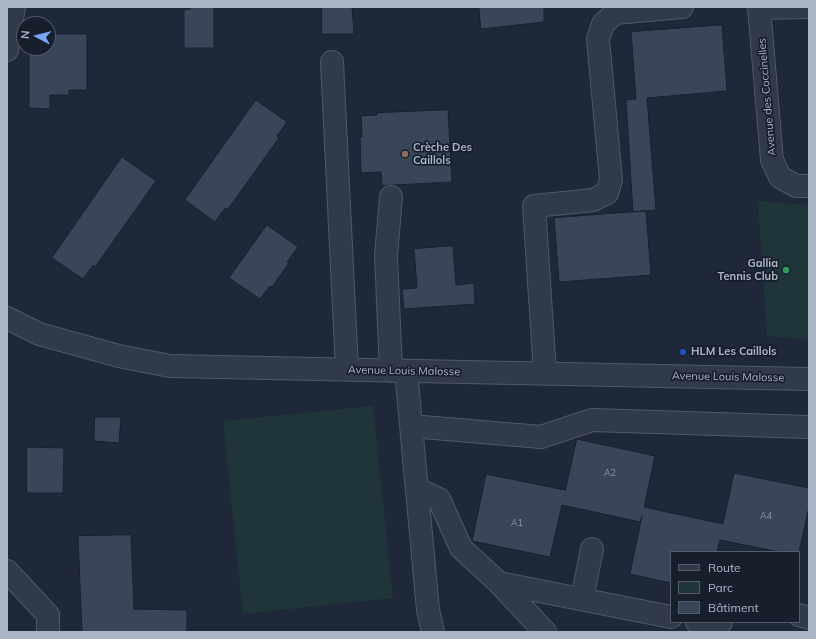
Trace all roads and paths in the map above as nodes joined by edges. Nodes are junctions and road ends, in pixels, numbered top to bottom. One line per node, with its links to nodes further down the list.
1 (14, 7): 5 (street)
2 (682, 7): 12 (street)
3 (809, 7): 4 (street)
4 (760, 8): 7 (street, Avenue des Coccinelles)
5 (7, 50)
6 (332, 62): 10 (street)
7 (809, 186)
8 (391, 197): 11 (street)
9 (7, 318): 10 (street, Avenue Louis Malosse)
10 (347, 370): 11 (street, Avenue Louis Malosse)
11 (399, 371): 12 (street, Avenue Louis Malosse); 14 (street)
12 (544, 373): 13 (street, Avenue Louis Malosse)
13 (809, 379)
14 (411, 426): 15 (street); 16 (street)
15 (809, 427)
16 (417, 489): 19 (street); 23 (street)
17 (592, 549): 20 (street)
18 (7, 570): 22 (street)
19 (499, 584): 20 (street); 24 (street)
20 (582, 599): 21 (street)
21 (670, 617)
22 (48, 632)
23 (433, 632)
24 (545, 632)

